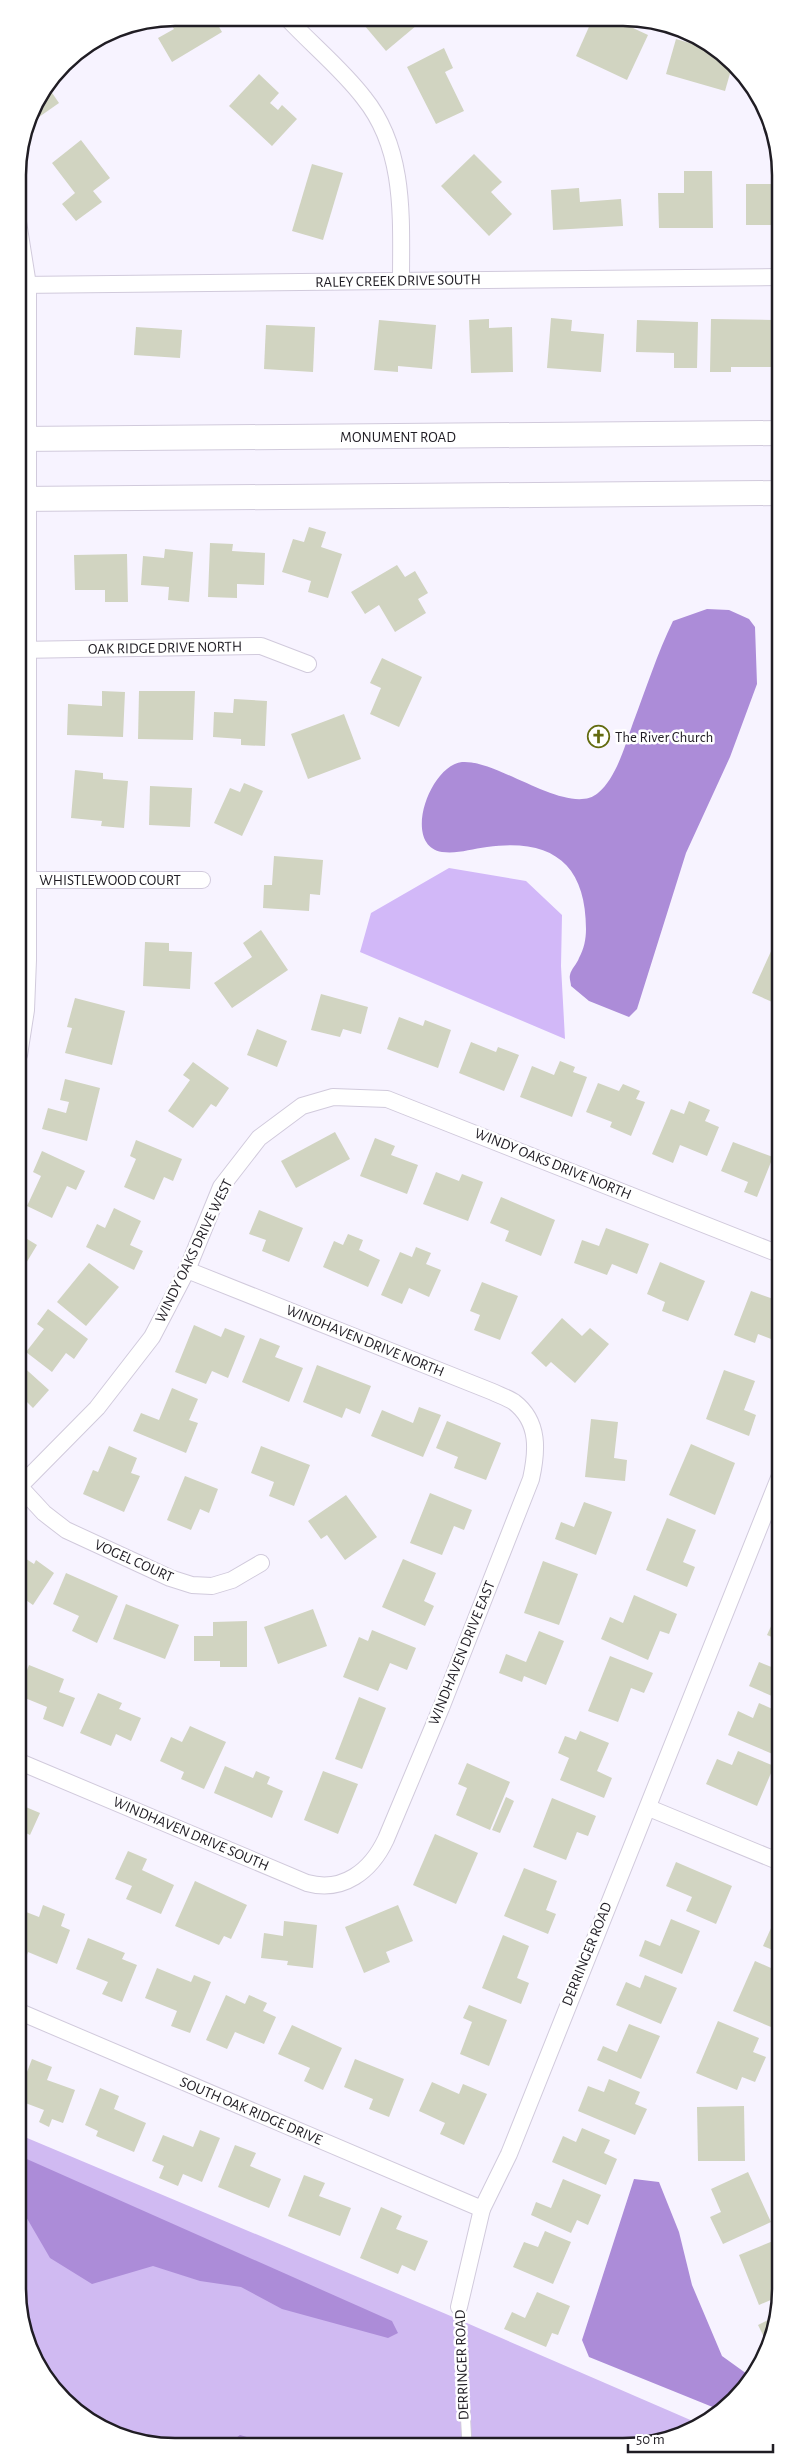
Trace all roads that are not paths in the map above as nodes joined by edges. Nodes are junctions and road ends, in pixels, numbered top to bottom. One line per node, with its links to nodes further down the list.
1 (295, 26): 3 (street)
2 (772, 278): 3 (street, RALEY CREEK DRIVE SOUTH)
3 (401, 282): 4 (street, RALEY CREEK DRIVE SOUTH)
4 (27, 285)
5 (772, 434): 6 (main road, MONUMENT ROAD)
6 (27, 439)
7 (772, 493): 8 (main road)
8 (27, 498)
9 (27, 650): 10 (street, OAK RIDGE DRIVE NORTH)
10 (308, 664)
11 (27, 880): 12 (street, WHISTLEWOOD COURT)
12 (202, 880)
13 (322, 1100): 14 (street, WINDY OAKS DRIVE NORTH); 15 (street, WINDY OAKS DRIVE WEST)
14 (771, 1251)
15 (187, 1270): 16 (street, WINDHAVEN DRIVE NORTH); 17 (street, WINDY OAKS DRIVE WEST)
16 (531, 1428): 24 (street, WINDHAVEN DRIVE EAST)
17 (26, 1480)
18 (26, 1494): 20 (street, VOGEL COURT)
19 (771, 1497): 22 (street, DERRINGER ROAD)
20 (261, 1563)
21 (26, 1765): 24 (street, WINDHAVEN DRIVE SOUTH)
22 (648, 1808): 23 (street); 26 (street, DERRINGER ROAD)
23 (771, 1858)
24 (364, 1872)
25 (26, 2015): 26 (street, SOUTH OAK RIDGE DRIVE)
26 (482, 2209): 27 (street, DERRINGER ROAD)
27 (459, 2307): 28 (lane, DERRINGER ROAD)
28 (467, 2438)

